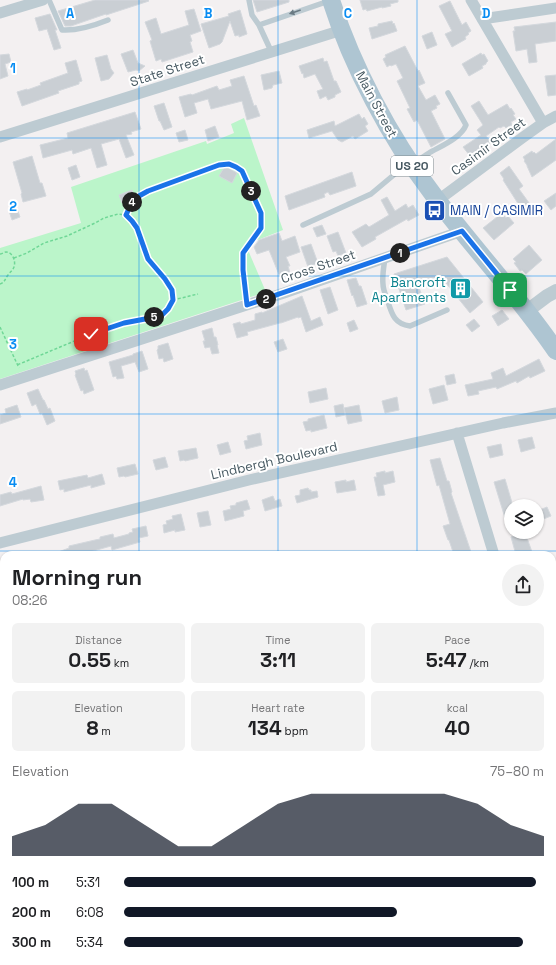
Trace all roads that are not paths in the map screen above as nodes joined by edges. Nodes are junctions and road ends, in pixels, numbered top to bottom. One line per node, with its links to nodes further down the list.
1 (43, 0): 9 (street)
2 (49, 0): 11 (lane)
3 (249, 0): 12 (lane)
4 (308, 0): 7 (lane)
5 (331, 0): 7 (lane); 13 (main road, Main Street / US 20)
6 (471, 0): 10 (street)
7 (310, 7): 12 (lane, one-way to 12)
8 (556, 8): 10 (street)
9 (0, 13)
10 (482, 19): 17 (street)
11 (108, 20)
12 (259, 25): 14 (lane)
13 (342, 30): 14 (street, State Street); 19 (main road, Main Street / US 20)
14 (272, 52): 18 (street, State Street)
15 (448, 93): 19 (lane)
16 (556, 116): 17 (street, Casimir Street)
17 (543, 123): 21 (street, Casimir Street)
18 (0, 137)
19 (410, 163): 21 (main road, Main Street / US 20); 22 (lane)
20 (242, 171): 26 (lane)
21 (437, 200): 23 (main road, Main Street / US 20)
22 (303, 225)
23 (462, 231): 24 (street, Cross Street); 28 (main road, Main Street / US 20)
24 (385, 258): 26 (street, Cross Street); 27 (lane)
25 (556, 291): 28 (street)
26 (247, 305): 30 (street, Cross Street)
27 (447, 310)
28 (527, 311): 29 (main road, Main Street / US 20)
29 (556, 351)
30 (0, 385)
31 (556, 413): 32 (street, Lindbergh Boulevard)
32 (457, 433): 33 (street, Lindbergh Boulevard); 34 (street)
33 (0, 543)
34 (493, 551)

